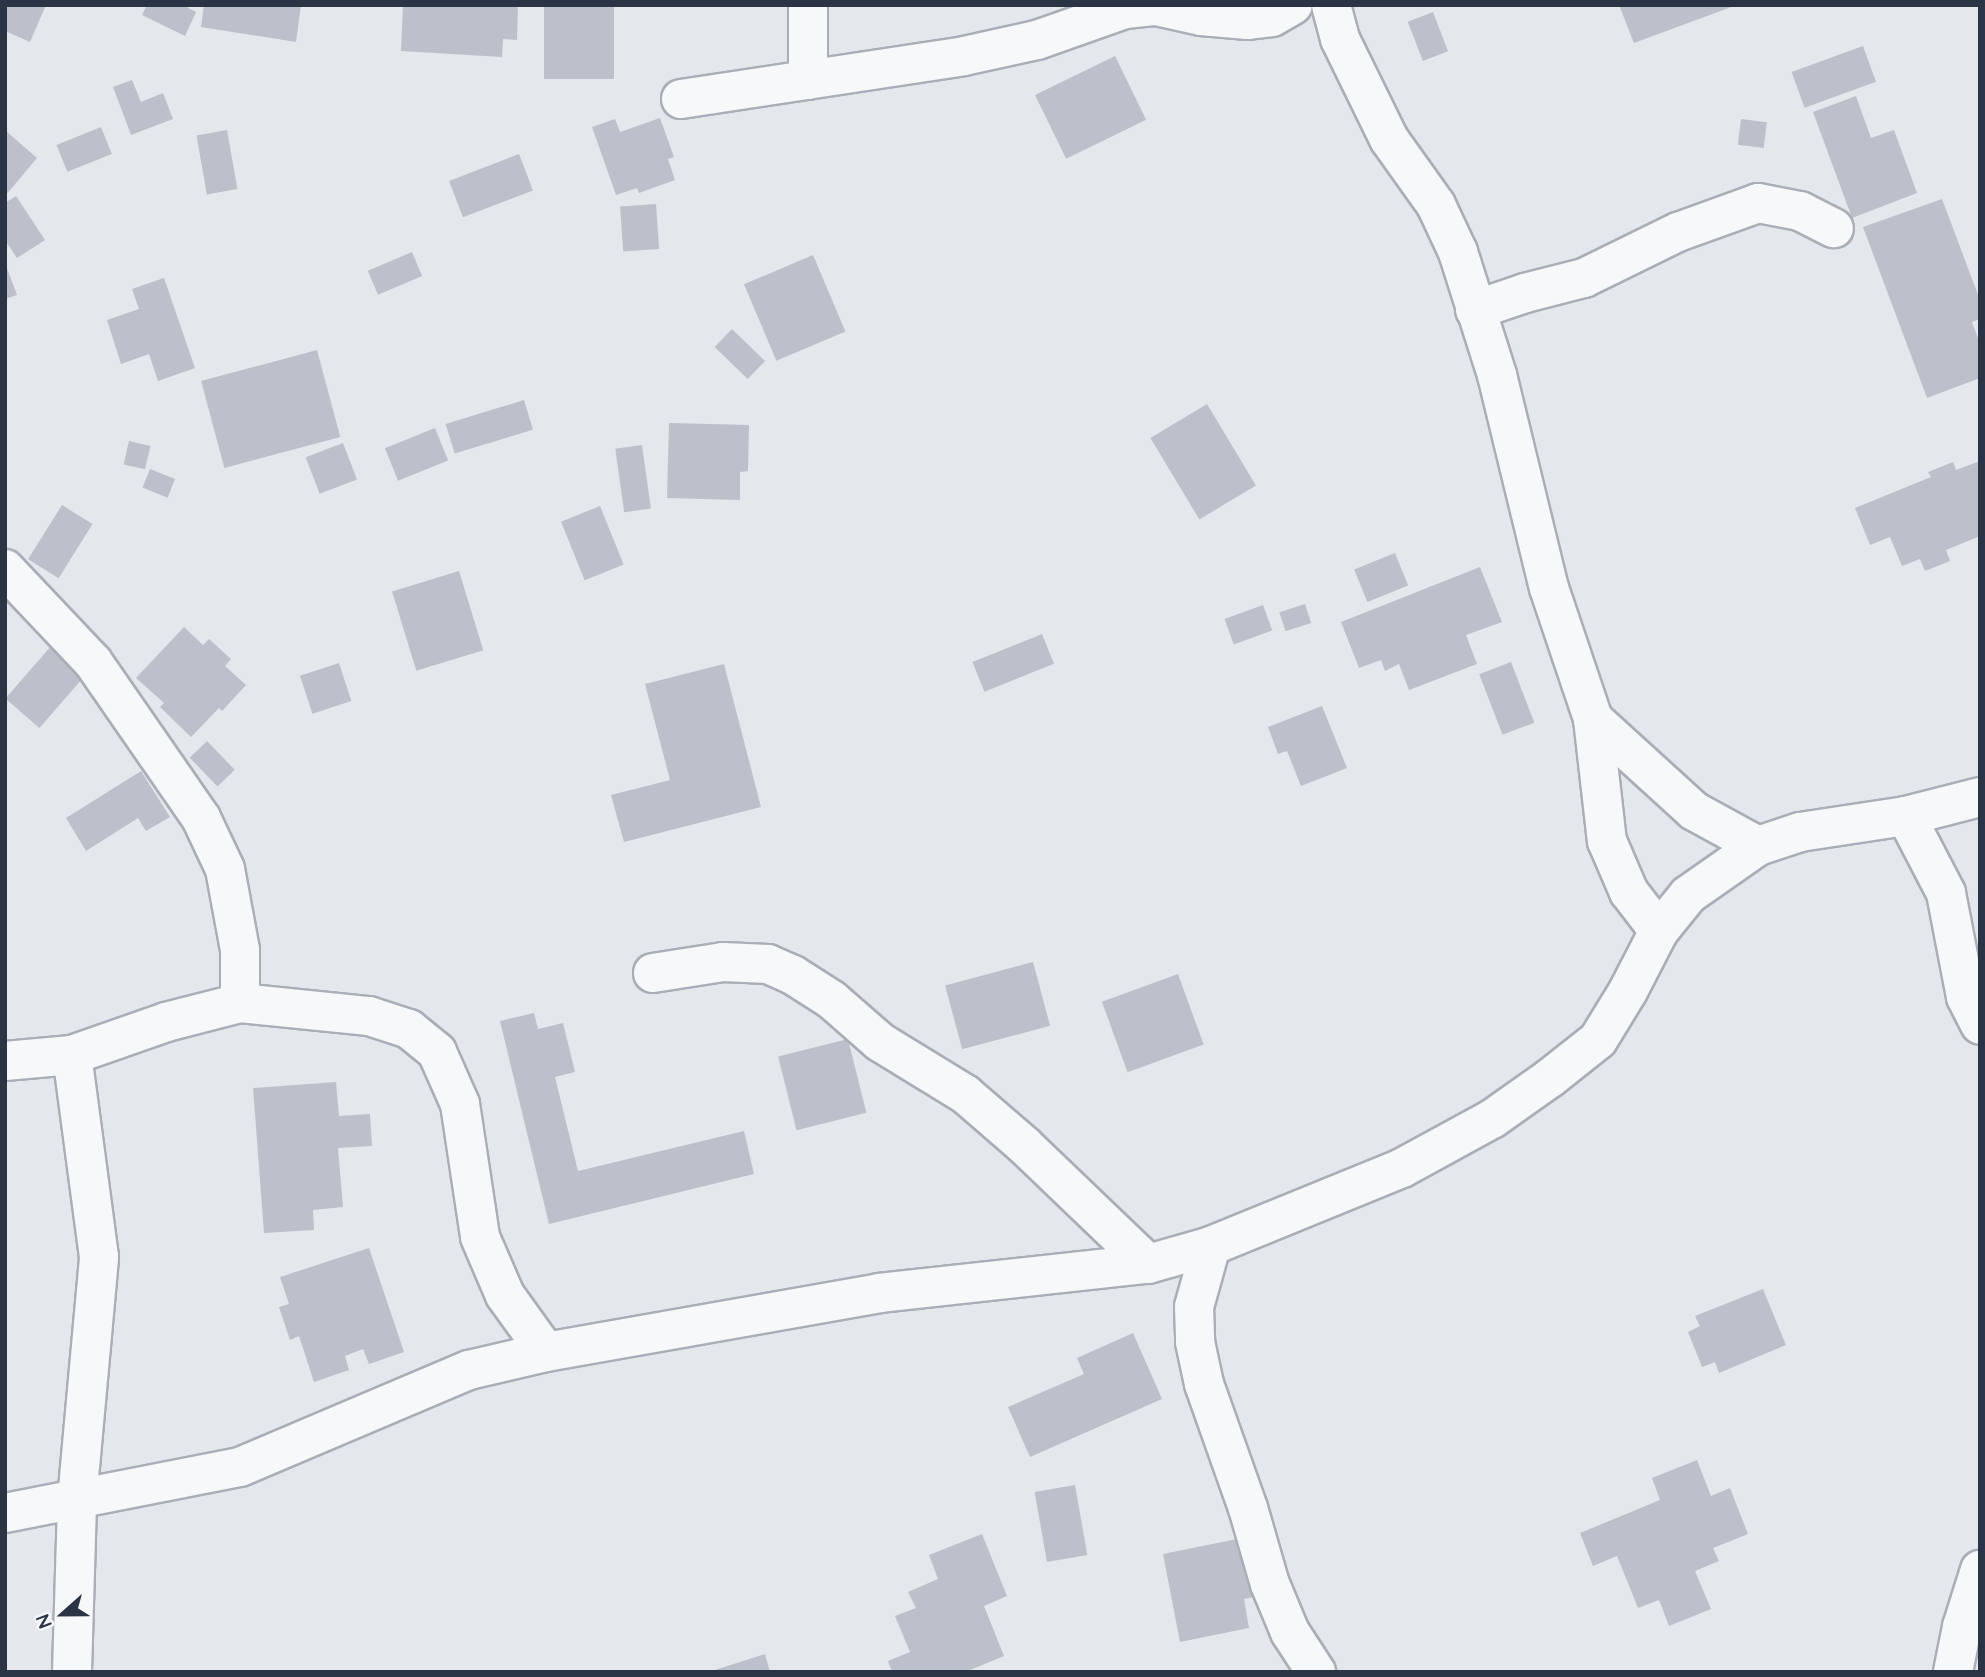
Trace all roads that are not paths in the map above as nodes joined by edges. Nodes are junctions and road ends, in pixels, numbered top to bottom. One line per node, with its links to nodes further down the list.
1 (808, 5): 4 (street)
2 (1293, 5): 4 (street)
3 (1331, 5): 7 (street)
4 (808, 80): 5 (street)
5 (681, 99)
6 (1834, 228): 7 (street)
7 (1475, 310): 9 (street)
8 (5, 569): 15 (street)
9 (1594, 719): 12 (street); 13 (street)
10 (1980, 797): 11 (street)
11 (1906, 816): 12 (street); 16 (street)
12 (1758, 846): 13 (street)
13 (1659, 931): 19 (street)
14 (653, 973): 20 (street)
15 (240, 1003): 17 (street); 21 (street)
16 (1980, 1025)
17 (72, 1055): 18 (street); 22 (street)
18 (5, 1061)
19 (1211, 1246): 20 (street); 26 (street)
20 (1148, 1264): 21 (street)
21 (546, 1352): 22 (street)
22 (77, 1500): 23 (street); 25 (street)
23 (5, 1513)
24 (1980, 1570): 27 (street)
25 (72, 1672)
26 (1316, 1672)
27 (1954, 1672)

